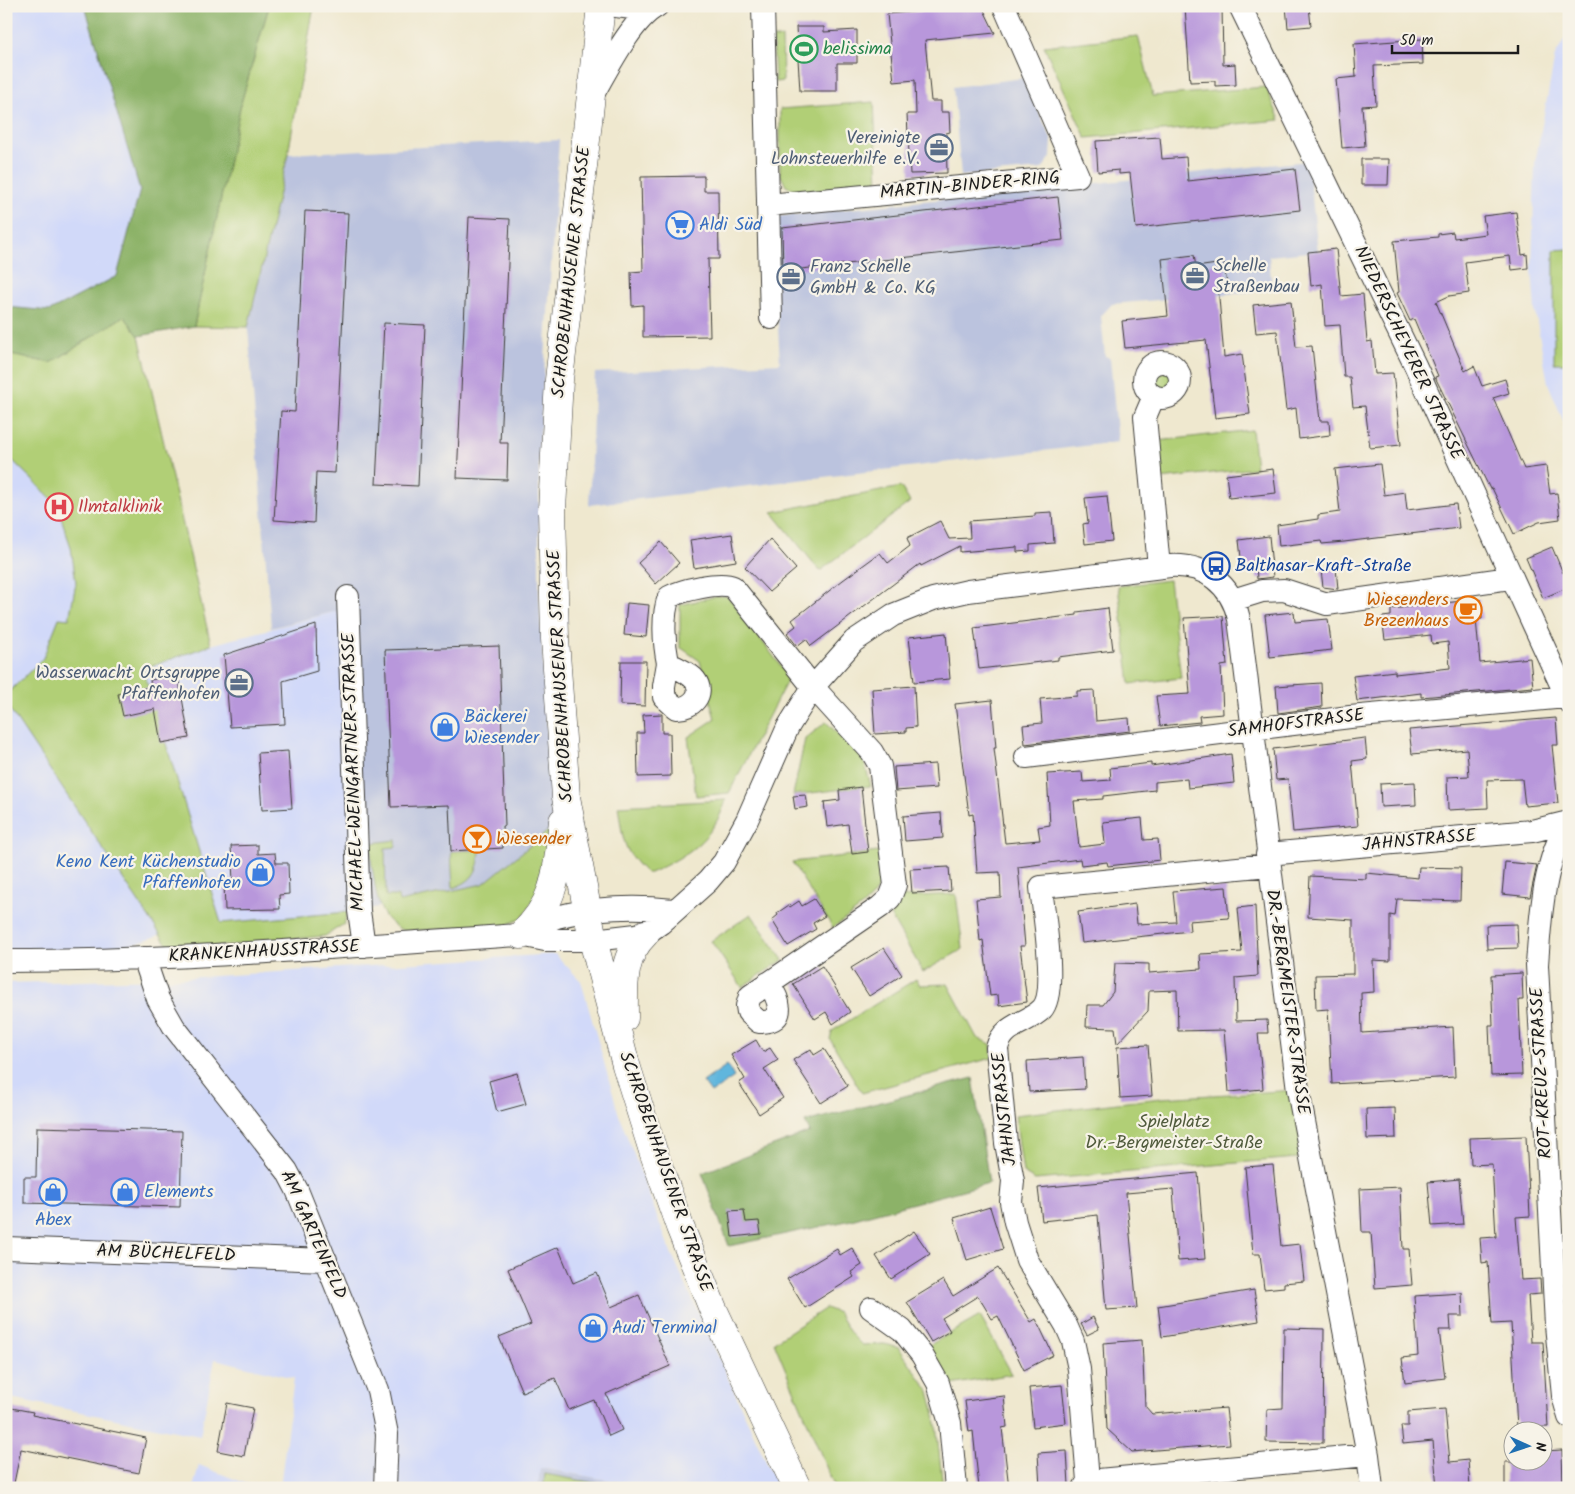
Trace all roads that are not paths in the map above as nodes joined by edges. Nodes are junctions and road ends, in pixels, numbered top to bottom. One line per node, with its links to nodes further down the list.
1 (602, 6): 7 (main road, SCHROBENHAUSENER STRASSE)
2 (616, 6): 6 (street)
3 (763, 6): 8 (street)
4 (1004, 6): 8 (street, MARTIN-BINDER-RING)
5 (1240, 6): 12 (street, NIEDERSCHEYERER STRASSE)
6 (653, 8): 7 (street)
7 (592, 98): 20 (main road, SCHROBENHAUSENER STRASSE)
8 (768, 205): 9 (street)
9 (771, 318)
10 (1154, 396): 11 (street)
11 (1159, 567): 14 (street, DR.-BERGMEISTER-STRASSE); 16 (street, DR.-BERGMEISTER-STRASSE)
12 (1510, 578): 14 (street); 17 (street, NIEDERSCHEYERER STRASSE)
13 (348, 597): 28 (street, MICHAEL-WEINGARTNER-STRASSE)
14 (1233, 600): 18 (street, DR.-BERGMEISTER-STRASSE)
15 (668, 663): 16 (street)
16 (813, 687): 23 (street, DR.-BERGMEISTER-STRASSE); 31 (street)
17 (1568, 700): 18 (street, SAMHOFSTRASSE)
18 (1252, 729): 19 (street, SAMHOFSTRASSE); 22 (street, DR.-BERGMEISTER-STRASSE)
19 (1026, 757)
20 (566, 797): 24 (main road, SCHROBENHAUSENER STRASSE); 26 (main road)
21 (1569, 822): 22 (street, JAHNSTRASSE); 36 (street, ROT-KREUZ-STRASSE)
22 (1268, 860): 37 (street, DR.-BERGMEISTER-STRASSE); 38 (street, JAHNSTRASSE)
23 (673, 910): 24 (street); 25 (street, DR.-BERGMEISTER-STRASSE)
24 (588, 911): 26 (street, KRANKENHAUSSTRASSE); 27 (main road, SCHROBENHAUSENER STRASSE)
25 (645, 934): 27 (street); 32 (main road)
26 (521, 935): 27 (street, KRANKENHAUSSTRASSE); 28 (street, KRANKENHAUSSTRASSE)
27 (593, 940): 32 (main road, SCHROBENHAUSENER STRASSE)
28 (364, 946): 29 (street, KRANKENHAUSSTRASSE)
29 (144, 958): 30 (street, KRANKENHAUSSTRASSE); 34 (street, AM GARTENFELD)
30 (6, 961)
31 (768, 983)
32 (626, 1065): 40 (main road, SCHROBENHAUSENER STRASSE)
33 (6, 1248): 34 (street, AM BÜCHELFELD)
34 (326, 1260): 39 (street, AM GARTENFELD)
35 (871, 1308): 41 (street)
36 (1569, 1417)
37 (1368, 1455): 38 (street); 42 (street, DR.-BERGMEISTER-STRASSE)
38 (1086, 1484)
39 (384, 1488)
40 (797, 1488)
41 (956, 1488)
42 (1372, 1488)

